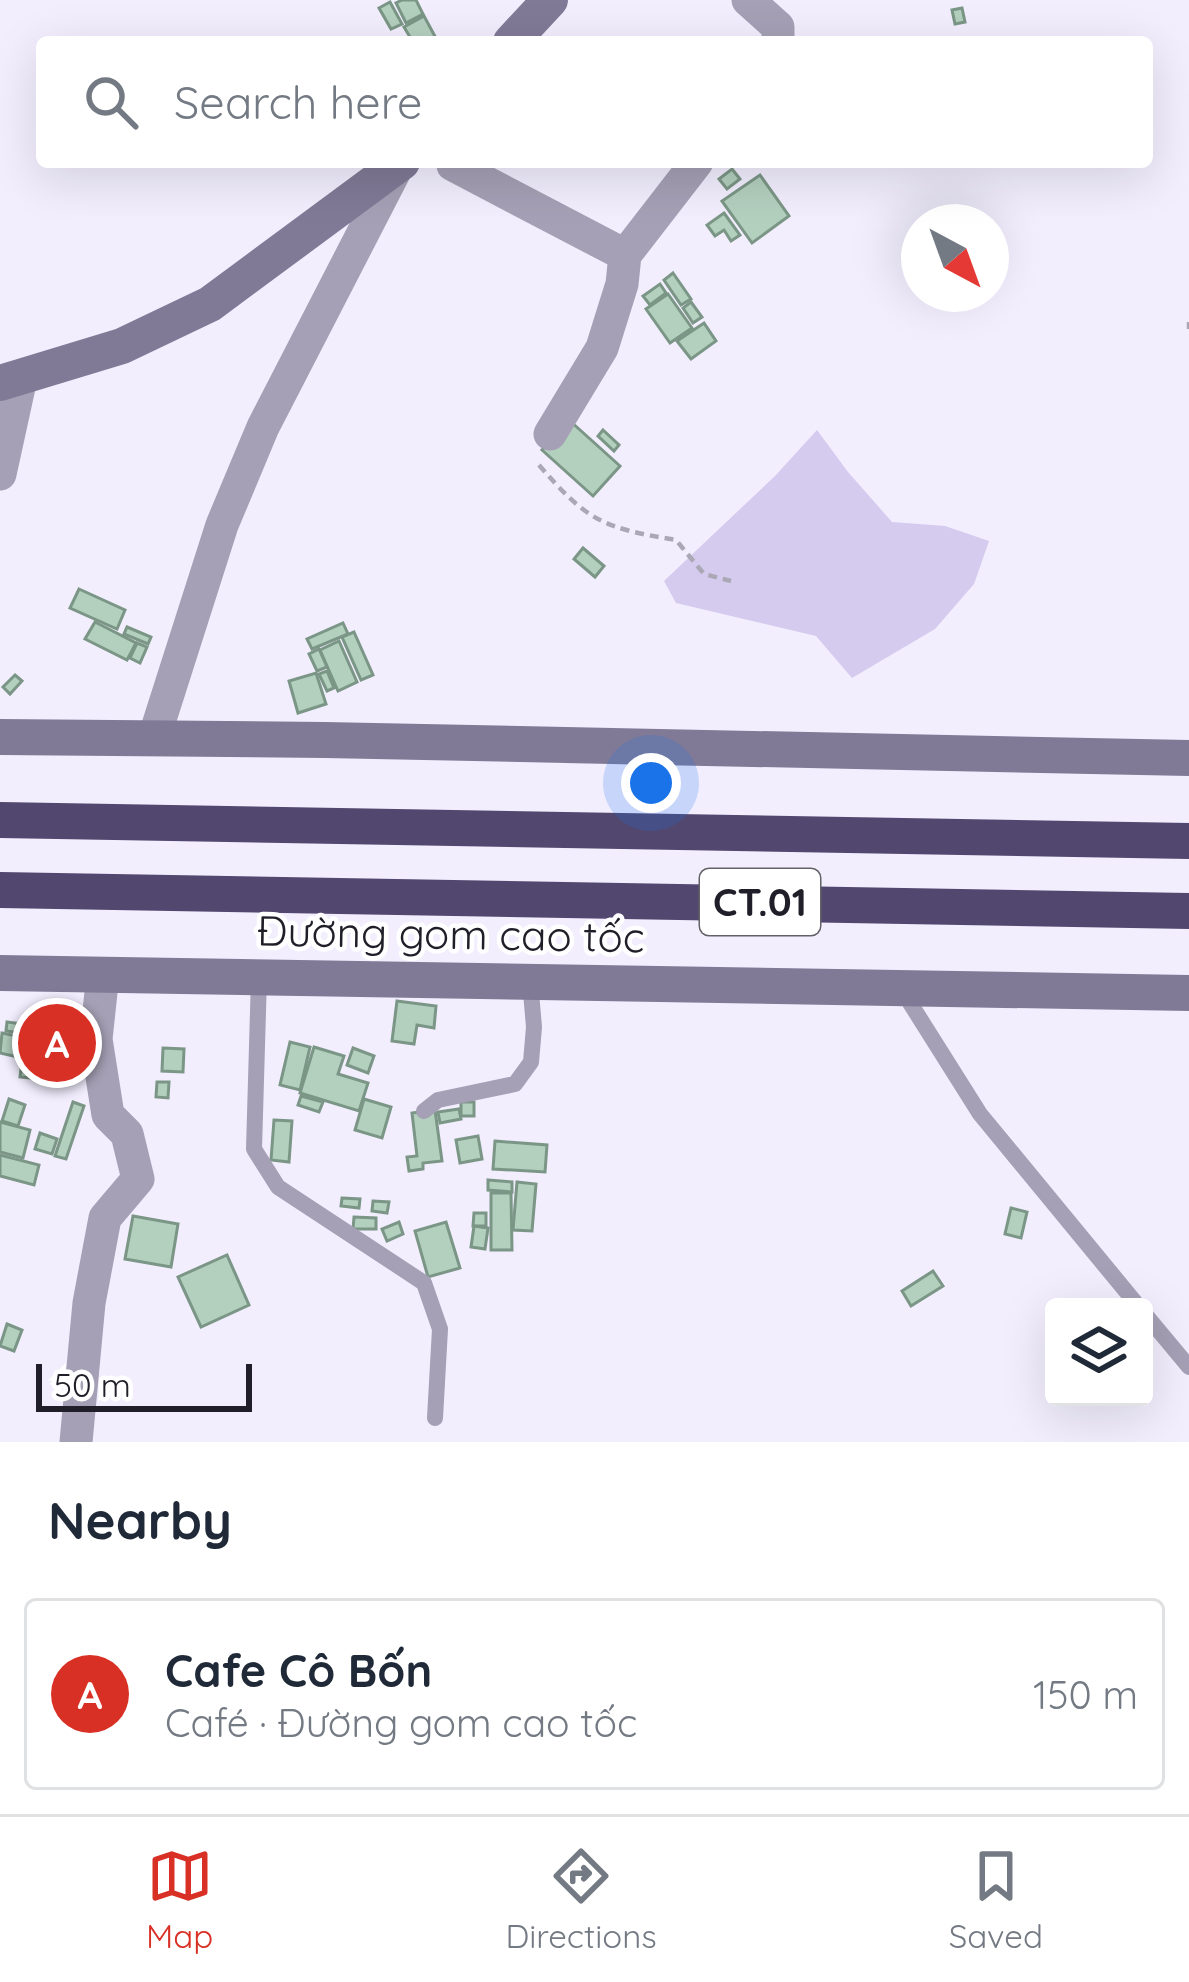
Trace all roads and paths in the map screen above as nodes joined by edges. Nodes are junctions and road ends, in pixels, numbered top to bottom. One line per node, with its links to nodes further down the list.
1 (550, 0): 3 (main road)
2 (748, 0): 4 (street)
3 (517, 36)
4 (778, 36)
5 (396, 168): 10 (main road)
6 (398, 168): 15 (street)
7 (459, 168): 9 (street)
8 (692, 168): 9 (street)
9 (625, 255): 11 (street)
10 (10, 380): 12 (street)
11 (550, 434): 13 (path)
12 (0, 474)
13 (731, 580)
14 (0, 737): 15 (main road)
15 (154, 738): 16 (main road)
16 (1189, 758)
17 (0, 818): 18 (highway, CT.01)
18 (1189, 841)
19 (0, 890): 20 (highway, CT.01)
20 (330, 894): 21 (highway); 22 (highway, CT.01)
21 (0, 902)
22 (1189, 911)
23 (0, 973): 24 (main road, Đường gom cao tốc)
24 (103, 974): 25 (main road, Đường gom cao tốc); 34 (street)
25 (259, 976): 26 (main road, Đường gom cao tốc); 33 (lane)
26 (530, 980): 27 (main road, Đường gom cao tốc); 29 (lane)
27 (899, 986): 28 (main road, Đường gom cao tốc); 30 (lane)
28 (1189, 993)
29 (424, 1111)
30 (1132, 1298)
31 (1153, 1323): 32 (lane)
32 (1189, 1367)
33 (435, 1418)
34 (76, 1442)

